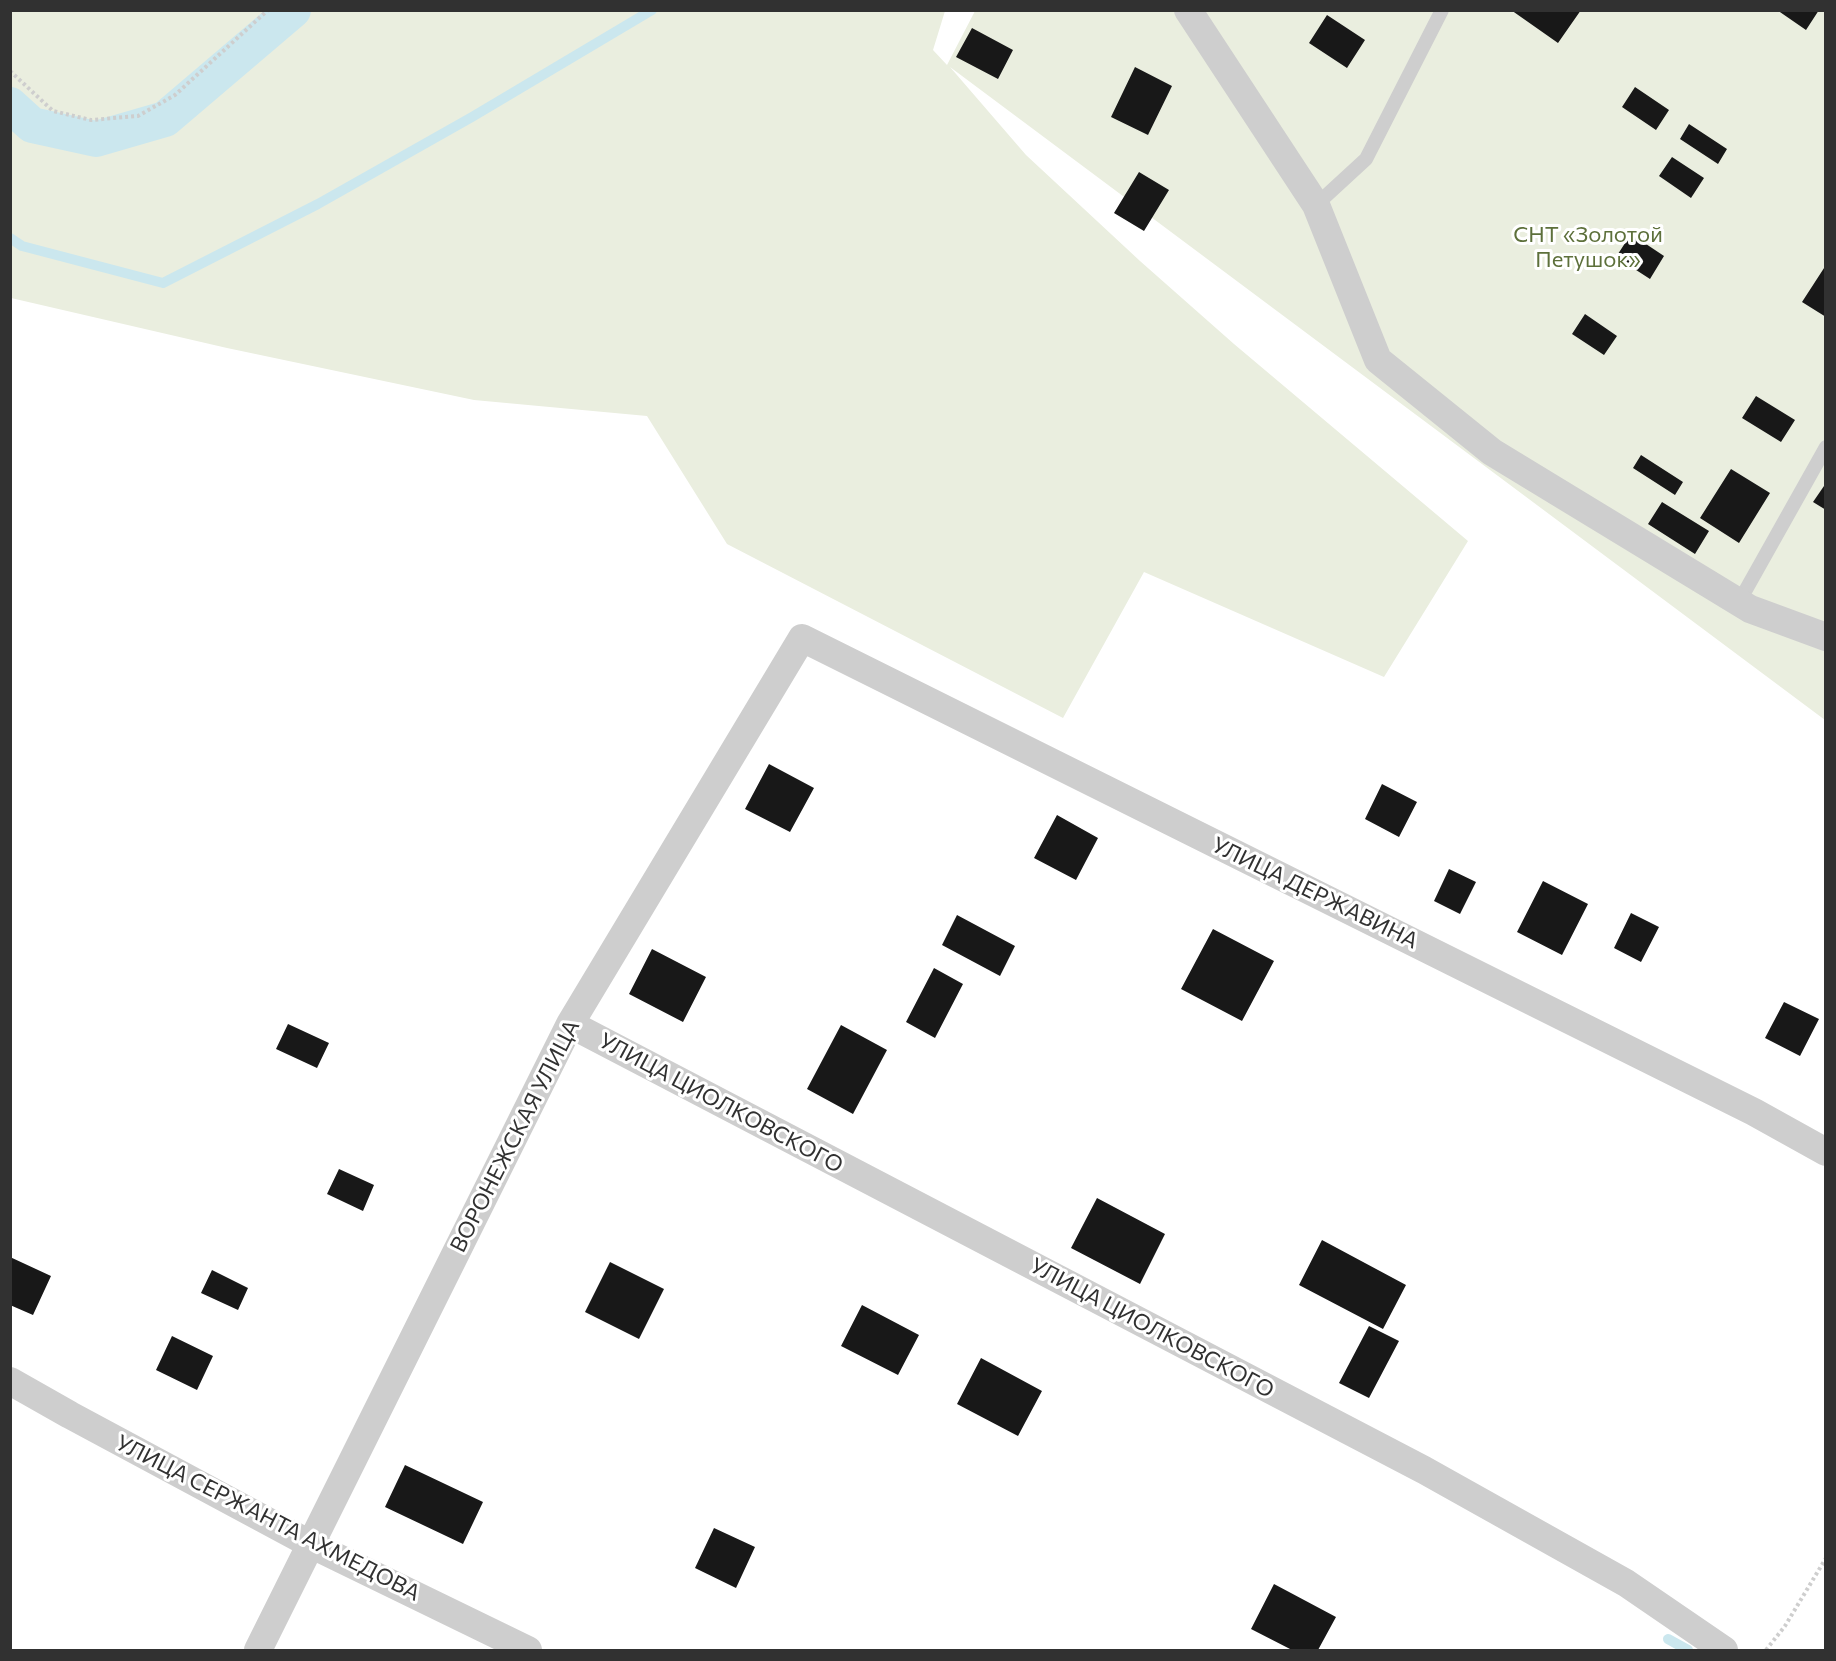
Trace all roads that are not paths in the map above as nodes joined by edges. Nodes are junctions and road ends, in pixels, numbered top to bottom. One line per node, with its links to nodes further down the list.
1 (1188, 10): 3 (street)
2 (1442, 10): 3 (lane)
3 (1316, 205): 5 (street)
4 (1826, 447): 5 (lane)
5 (1739, 602): 6 (street)
6 (1826, 637)
7 (802, 638): 8 (street, ВОРОНЕЖСКАЯ УЛИЦА); 9 (street, УЛИЦА ДЕРЖАВИНА)
8 (570, 1024): 11 (street, ВОРОНЕЖСКАЯ УЛИЦА); 14 (street, УЛИЦА ЦИОЛКОВСКОГО)
9 (1826, 1152)
10 (10, 1381): 11 (street, УЛИЦА СЕРЖАНТА АХМЕДОВА)
11 (312, 1545): 12 (street, ВОРОНЕЖСКАЯ УЛИЦА); 13 (street, УЛИЦА СЕРЖАНТА АХМЕДОВА)
12 (258, 1650)
13 (528, 1650)
14 (1724, 1650)

